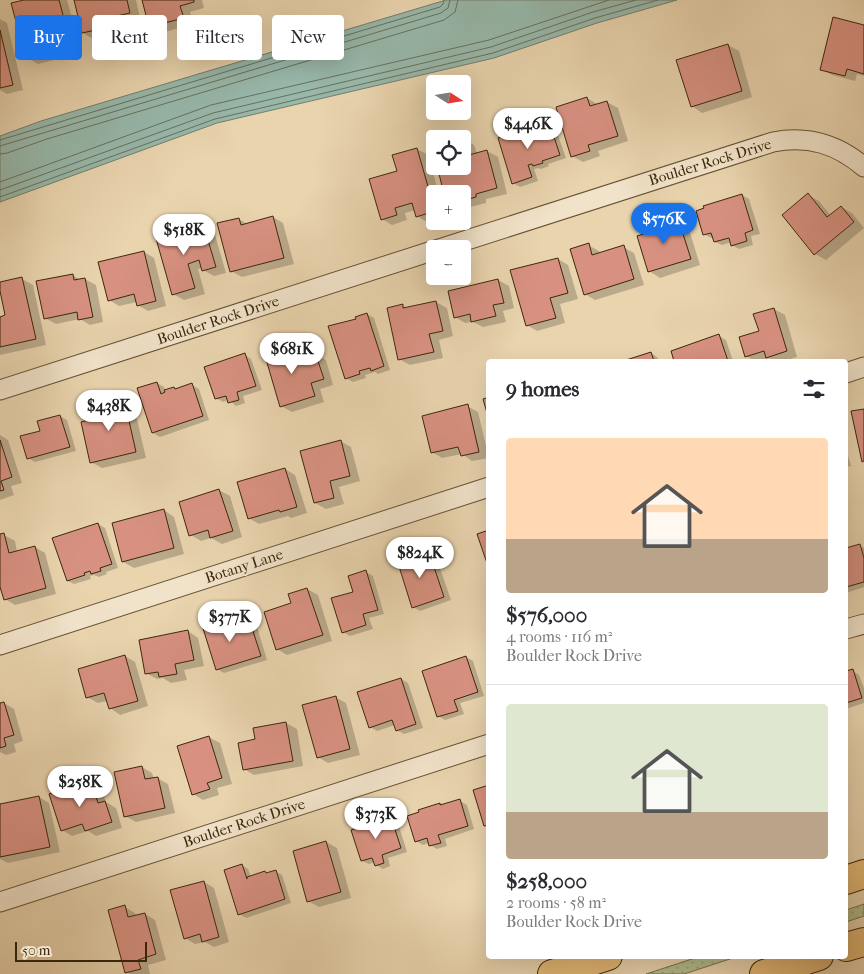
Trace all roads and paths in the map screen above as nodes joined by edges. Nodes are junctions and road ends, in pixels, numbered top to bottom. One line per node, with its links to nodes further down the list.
1 (864, 167): 2 (street, Boulder Rock Drive)
2 (467, 240)
3 (426, 253): 6 (street, Boulder Rock Drive)
4 (864, 367): 5 (street)
5 (848, 372)
6 (0, 390)
7 (486, 488): 10 (street, Botany Lane)
8 (864, 624): 9 (street)
9 (848, 628)
10 (0, 645)
11 (486, 745): 14 (street, Boulder Rock Drive)
12 (864, 874): 13 (highway)
13 (848, 879)
14 (0, 902)
15 (864, 942): 16 (highway)
16 (848, 947)
17 (599, 959): 19 (highway)
18 (810, 959): 20 (highway)
19 (552, 974)
20 (764, 974)

